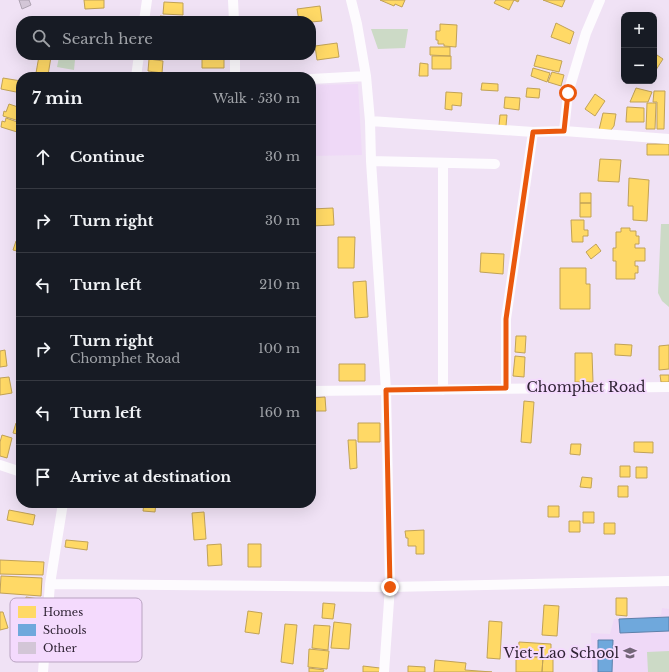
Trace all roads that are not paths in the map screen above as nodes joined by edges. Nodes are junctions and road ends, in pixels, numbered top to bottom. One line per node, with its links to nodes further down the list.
1 (147, 0): 5 (street)
2 (233, 0): 6 (street)
3 (352, 0): 11 (street)
4 (600, 0): 14 (street)
5 (145, 16)
6 (234, 16)
7 (138, 60): 9 (street)
8 (235, 60): 10 (street)
9 (137, 72)
10 (235, 72)
11 (366, 76): 12 (street); 13 (street)
12 (316, 79)
13 (370, 121): 15 (street); 17 (street)
14 (564, 131): 15 (street); 16 (street)
15 (533, 132): 21 (street)
16 (669, 139)
17 (371, 161): 18 (street); 22 (street)
18 (442, 163): 19 (street); 23 (street)
19 (495, 164)
20 (669, 387): 21 (street, Chomphet Road)
21 (506, 388): 23 (street, Chomphet Road)
22 (386, 390): 23 (street, Chomphet Road); 24 (street, Chomphet Road); 30 (street)
23 (443, 390)
24 (316, 391)
25 (0, 465): 26 (street)
26 (16, 470)
27 (62, 508): 29 (street)
28 (669, 581): 30 (street)
29 (50, 584): 30 (street); 31 (street)
30 (390, 587): 34 (street)
31 (49, 598)
32 (44, 662): 33 (street)
33 (43, 672)
34 (384, 672)

